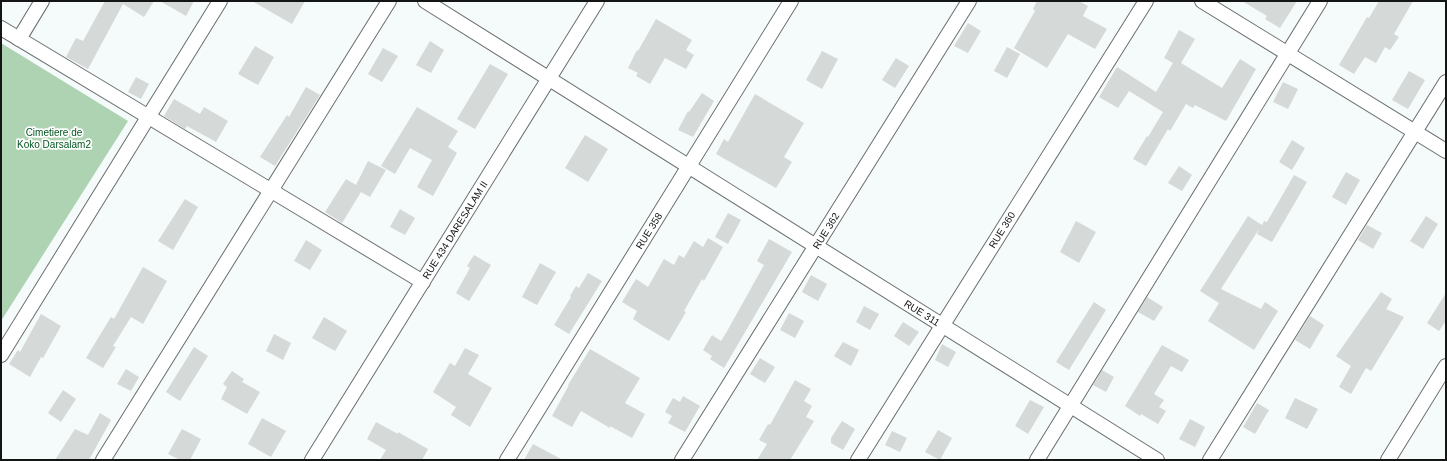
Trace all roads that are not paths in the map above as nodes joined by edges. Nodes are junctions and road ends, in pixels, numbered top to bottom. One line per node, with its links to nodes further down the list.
1 (42, 1): 12 (street)
2 (220, 1): 16 (street)
3 (389, 1): 20 (street)
4 (425, 1): 14 (street, RUE 311)
5 (597, 1): 14 (street, RUE 434 DARESALAM II)
6 (791, 1): 19 (street, RUE 358)
7 (969, 1): 21 (street, RUE 362)
8 (1146, 1): 23 (street, RUE 360)
9 (1202, 1): 13 (street)
10 (1320, 1): 13 (street)
11 (1, 28): 12 (street)
12 (19, 39): 16 (street)
13 (1288, 54): 17 (street); 26 (street)
14 (549, 79): 19 (street, RUE 311); 22 (street, RUE 434 DARESALAM II)
15 (1446, 82): 17 (street)
16 (148, 117): 20 (street); 24 (street)
17 (1416, 132): 18 (street); 34 (street)
18 (1446, 151)
19 (688, 166): 21 (street, RUE 311); 29 (street, RUE 358)
20 (270, 190): 22 (street); 27 (street)
21 (816, 246): 23 (street, RUE 311); 30 (street, RUE 362)
22 (423, 282): 28 (street, RUE 434 DARESALAM II)
23 (942, 326): 26 (street, RUE 311); 31 (street, RUE 360)
24 (1, 355)
25 (1446, 366): 35 (street)
26 (1071, 406): 32 (street); 33 (street, RUE 311)
27 (103, 460)
28 (312, 460)
29 (507, 460)
30 (682, 460)
31 (858, 460)
32 (1037, 460)
33 (1156, 460)
34 (1210, 460)
35 (1388, 460)

